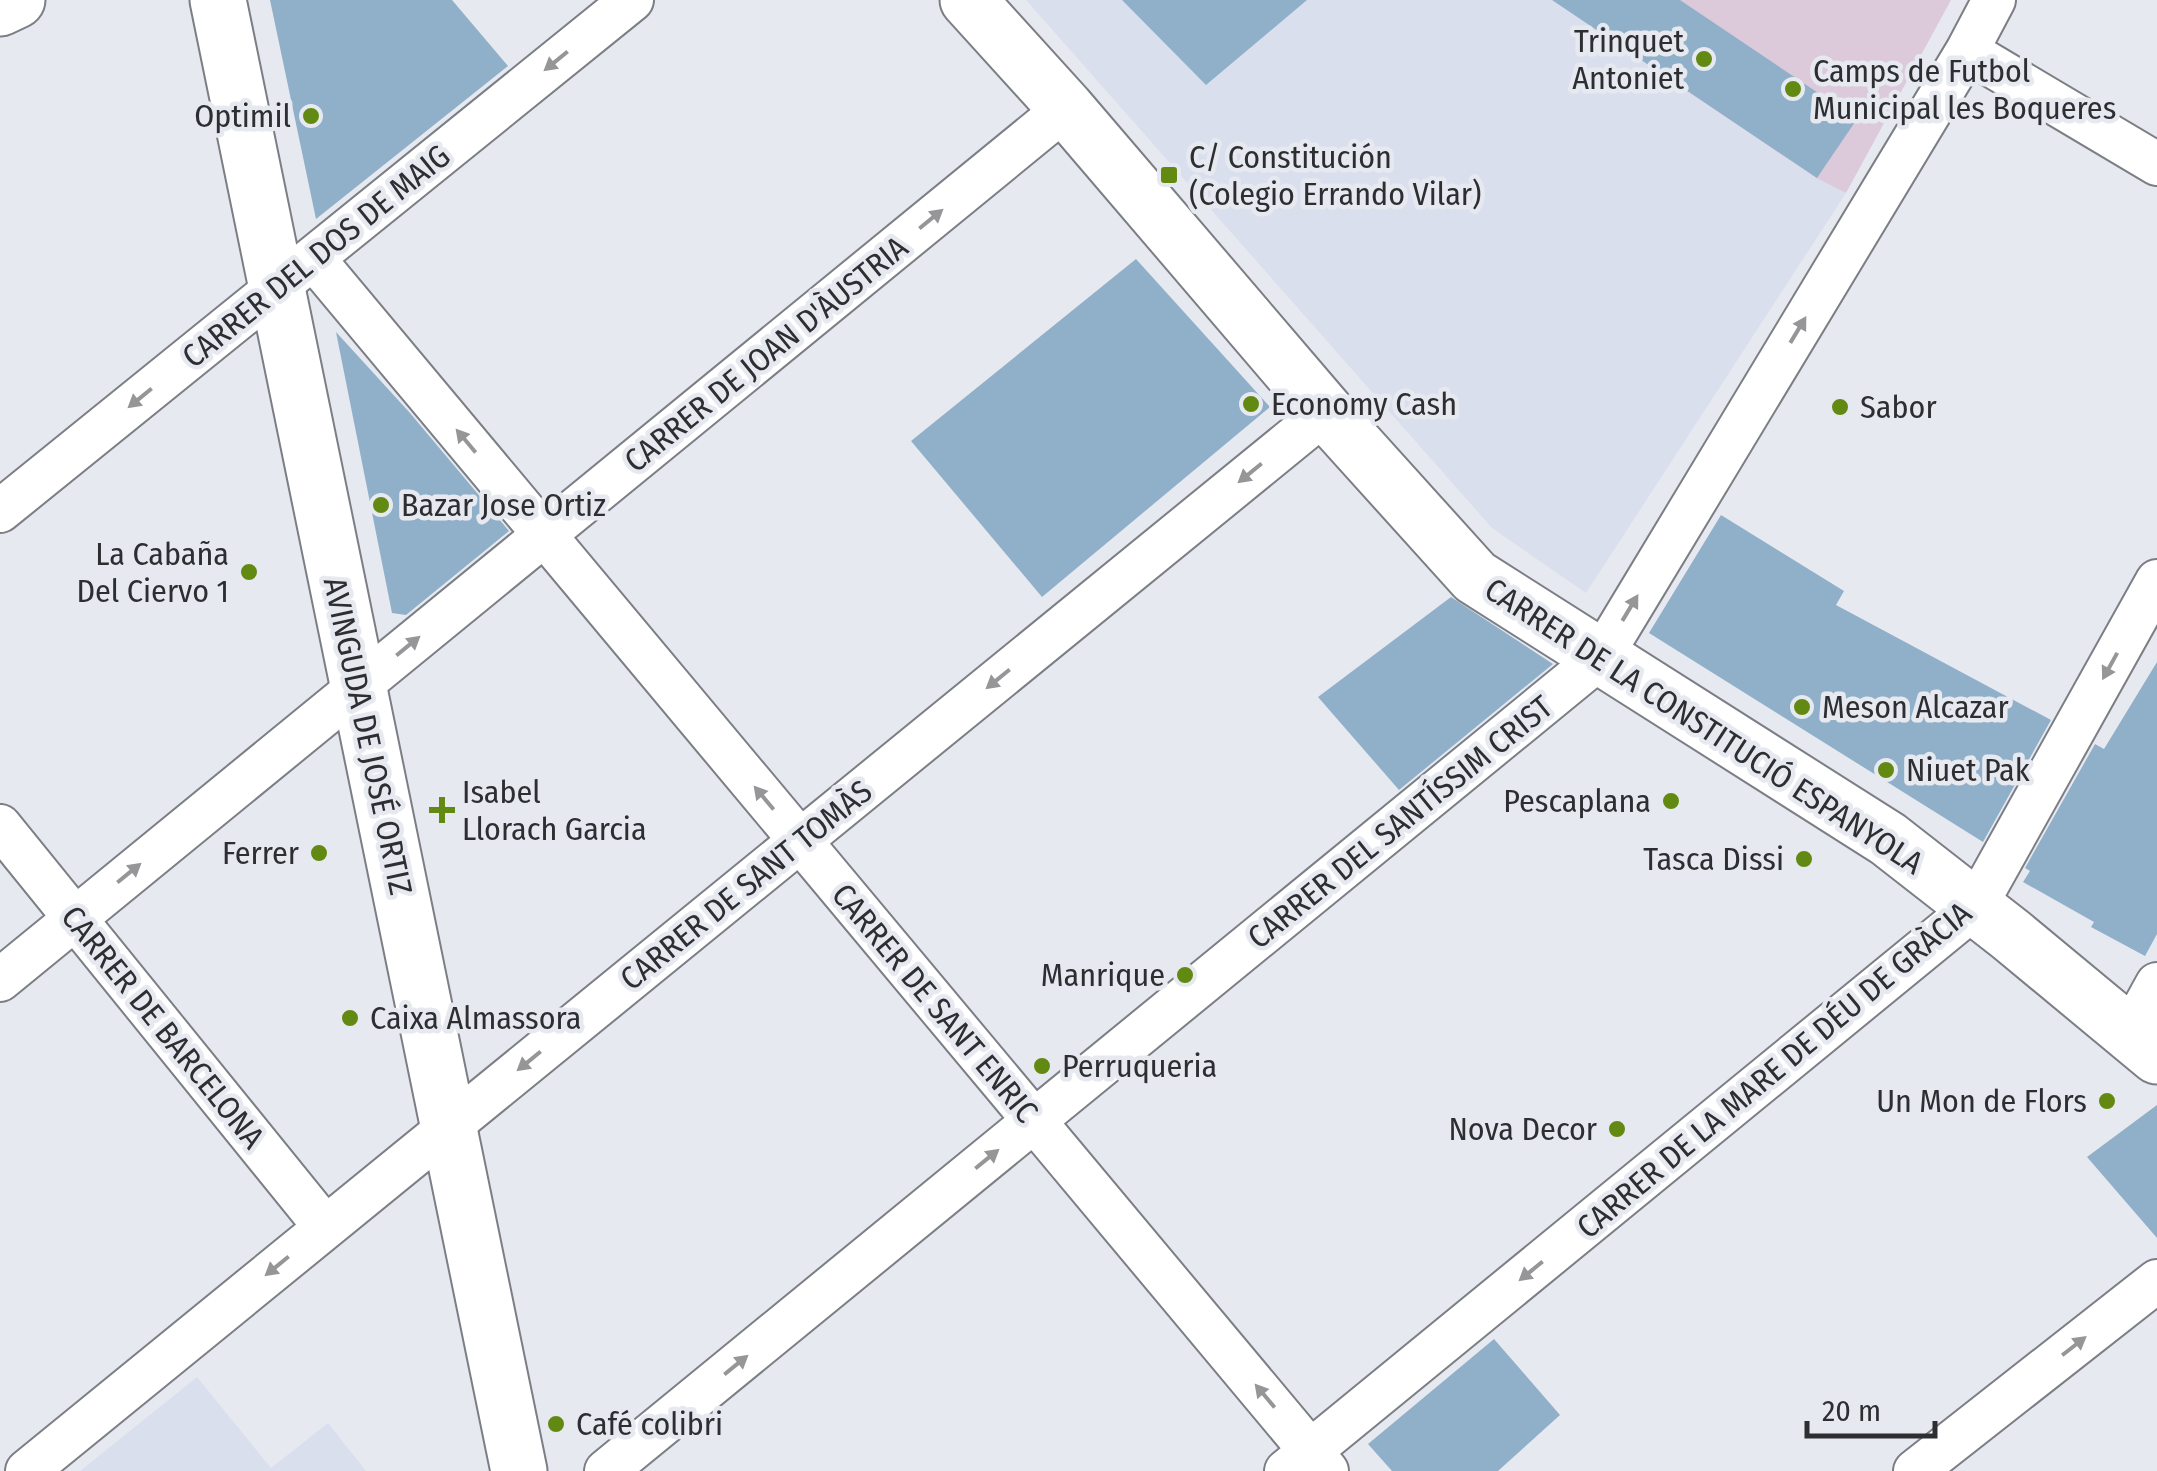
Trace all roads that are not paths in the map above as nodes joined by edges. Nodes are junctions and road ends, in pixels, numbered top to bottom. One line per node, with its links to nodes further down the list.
1 (16, 0): 6 (street)
2 (218, 0): 10 (street, AVINGUDA DE JOSÉ ORTIZ)
3 (632, 0): 10 (street, CARRER DEL DOS DE MAIG, one-way to 10)
4 (968, 0): 8 (street, CARRER DE LA CONSTITUCIÓ ESPANYOLA)
5 (1994, 0): 7 (street, CARRER DEL SANTÍSSIM CRIST)
6 (0, 8)
7 (1967, 51): 9 (street); 15 (street, CARRER DEL SANTÍSSIM CRIST, one-way to 7)
8 (1066, 108): 11 (street, CARRER DE LA CONSTITUCIÓ ESPANYOLA); 13 (street, CARRER DE JOAN D'ÀUSTRIA, one-way to 8)
9 (2157, 164)
10 (294, 273): 12 (street, CARRER DEL DOS DE MAIG, one-way to 12); 13 (street, CARRER DE SANT ENRIC, one-way to 10); 16 (street, AVINGUDA DE JOSÉ ORTIZ)
11 (1326, 412): 15 (street, CARRER DE LA CONSTITUCIÓ ESPANYOLA); 18 (street, CARRER DE SANT TOMÀS, one-way to 18)
12 (0, 511)
13 (544, 535): 16 (street, CARRER DE JOAN D'ÀUSTRIA, one-way to 13); 18 (street, CARRER DE SANT ENRIC, one-way to 13)
14 (2157, 581): 19 (street, CARRER DE LA MARE DE DÉU DE GRÀCIA, one-way to 19)
15 (1601, 657): 19 (street, CARRER DE LA CONSTITUCIÓ ESPANYOLA); 24 (street, CARRER DEL SANTÍSSIM CRIST)
16 (357, 688): 20 (street, CARRER DE JOAN D'ÀUSTRIA, one-way to 16); 25 (street, AVINGUDA DE JOSÉ ORTIZ)
17 (0, 826): 20 (street, CARRER DE BARCELONA)
18 (800, 841): 24 (street, CARRER DE SANT ENRIC); 25 (street, CARRER DE SANT TOMÀS, one-way to 25)
19 (1975, 906): 23 (street, CARRER DE LA CONSTITUCIÓ ESPANYOLA); 28 (street, CARRER DE LA MARE DE DÉU DE GRÀCIA, one-way to 28)
20 (75, 918): 21 (street, CARRER DE JOAN D'ÀUSTRIA); 26 (street, CARRER DE BARCELONA)
21 (0, 980)
22 (2157, 984): 23 (street)
23 (2144, 1045)
24 (1034, 1121): 28 (street, CARRER DE SANT ENRIC, one-way to 24); 31 (street, CARRER DEL SANTÍSSIM CRIST, one-way to 24)
25 (449, 1127): 26 (street, CARRER DE SANT TOMÀS); 29 (street, AVINGUDA DE JOSÉ ORTIZ)
26 (325, 1228): 30 (street, CARRER DE SANT TOMÀS, one-way to 30)
27 (2157, 1281): 32 (street, one-way to 27)
28 (1308, 1464)
29 (521, 1469)
30 (27, 1471)
31 (606, 1471)
32 (1915, 1471)

